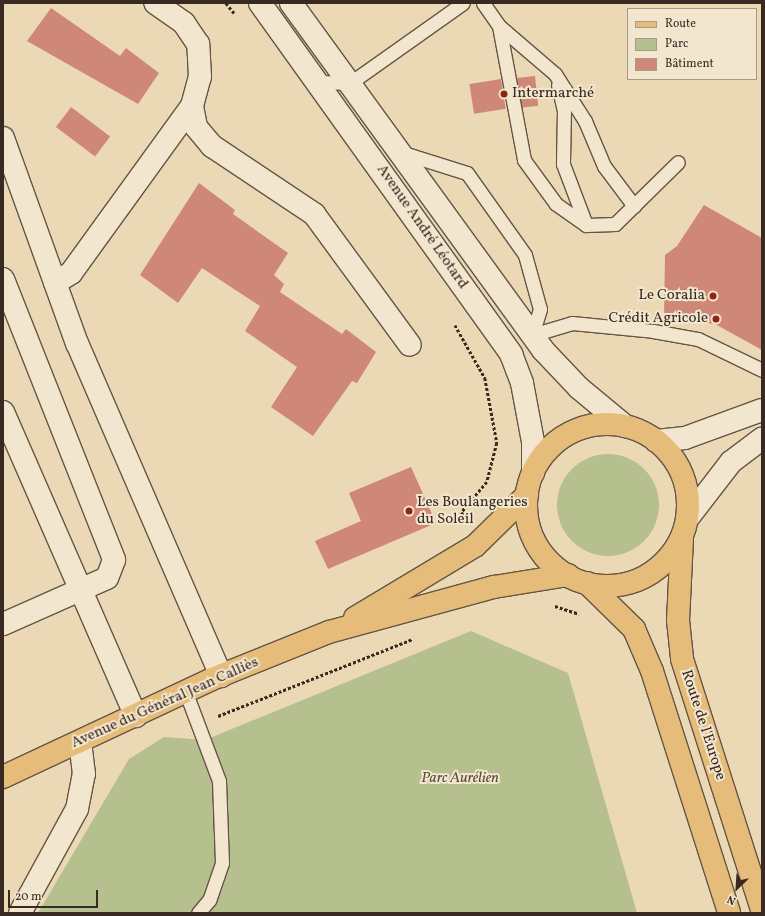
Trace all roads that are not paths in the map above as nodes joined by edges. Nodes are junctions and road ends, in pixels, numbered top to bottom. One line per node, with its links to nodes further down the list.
1 (155, 3): 10 (street)
2 (260, 3): 8 (street, Avenue André Léotard)
3 (291, 3): 9 (street, Avenue André Léotard)
4 (462, 3): 9 (lane)
5 (483, 3): 6 (lane)
6 (499, 26): 7 (lane); 15 (lane)
7 (555, 74): 14 (lane); 15 (lane)
8 (320, 82): 9 (lane); 26 (street, Avenue André Léotard)
9 (350, 83): 12 (street, Avenue André Léotard)
10 (192, 106): 17 (street); 19 (street)
11 (3, 138): 17 (street)
12 (399, 152): 18 (street, Avenue André Léotard); 18 (lane)
13 (678, 162): 14 (lane)
14 (634, 206): 15 (lane)
15 (586, 225)
16 (3, 279): 30 (street)
17 (55, 283): 33 (street)
18 (532, 335): 20 (lane); 23 (street, Avenue André Léotard)
19 (410, 344)
20 (762, 370)
21 (762, 410): 25 (street)
22 (3, 412): 30 (street)
23 (626, 426): 25 (main road, Route de l'Europe); 26 (main road)
24 (762, 439): 28 (street)
25 (656, 441): 28 (main road, Route de l'Europe)
26 (533, 473): 27 (main road)
27 (527, 495): 29 (main road); 32 (main road, Avenue du Général Jean Calliès)
28 (685, 527): 29 (main road); 38 (main road, Route de l'Europe)
29 (578, 579): 32 (main road, Avenue du Général Jean Calliès); 41 (main road)
30 (82, 589): 31 (street); 35 (street)
31 (3, 624)
32 (329, 632): 33 (main road, Avenue du Général Jean Calliès)
33 (220, 676): 34 (main road, Avenue du Général Jean Calliès)
34 (186, 693): 35 (main road, Avenue du Général Jean Calliès); 40 (lane)
35 (136, 716): 36 (main road, Avenue du Général Jean Calliès)
36 (80, 742): 37 (main road, Avenue du Général Jean Calliès); 39 (street)
37 (3, 777)
38 (762, 909)
39 (20, 913)
40 (198, 913)
41 (729, 913)

